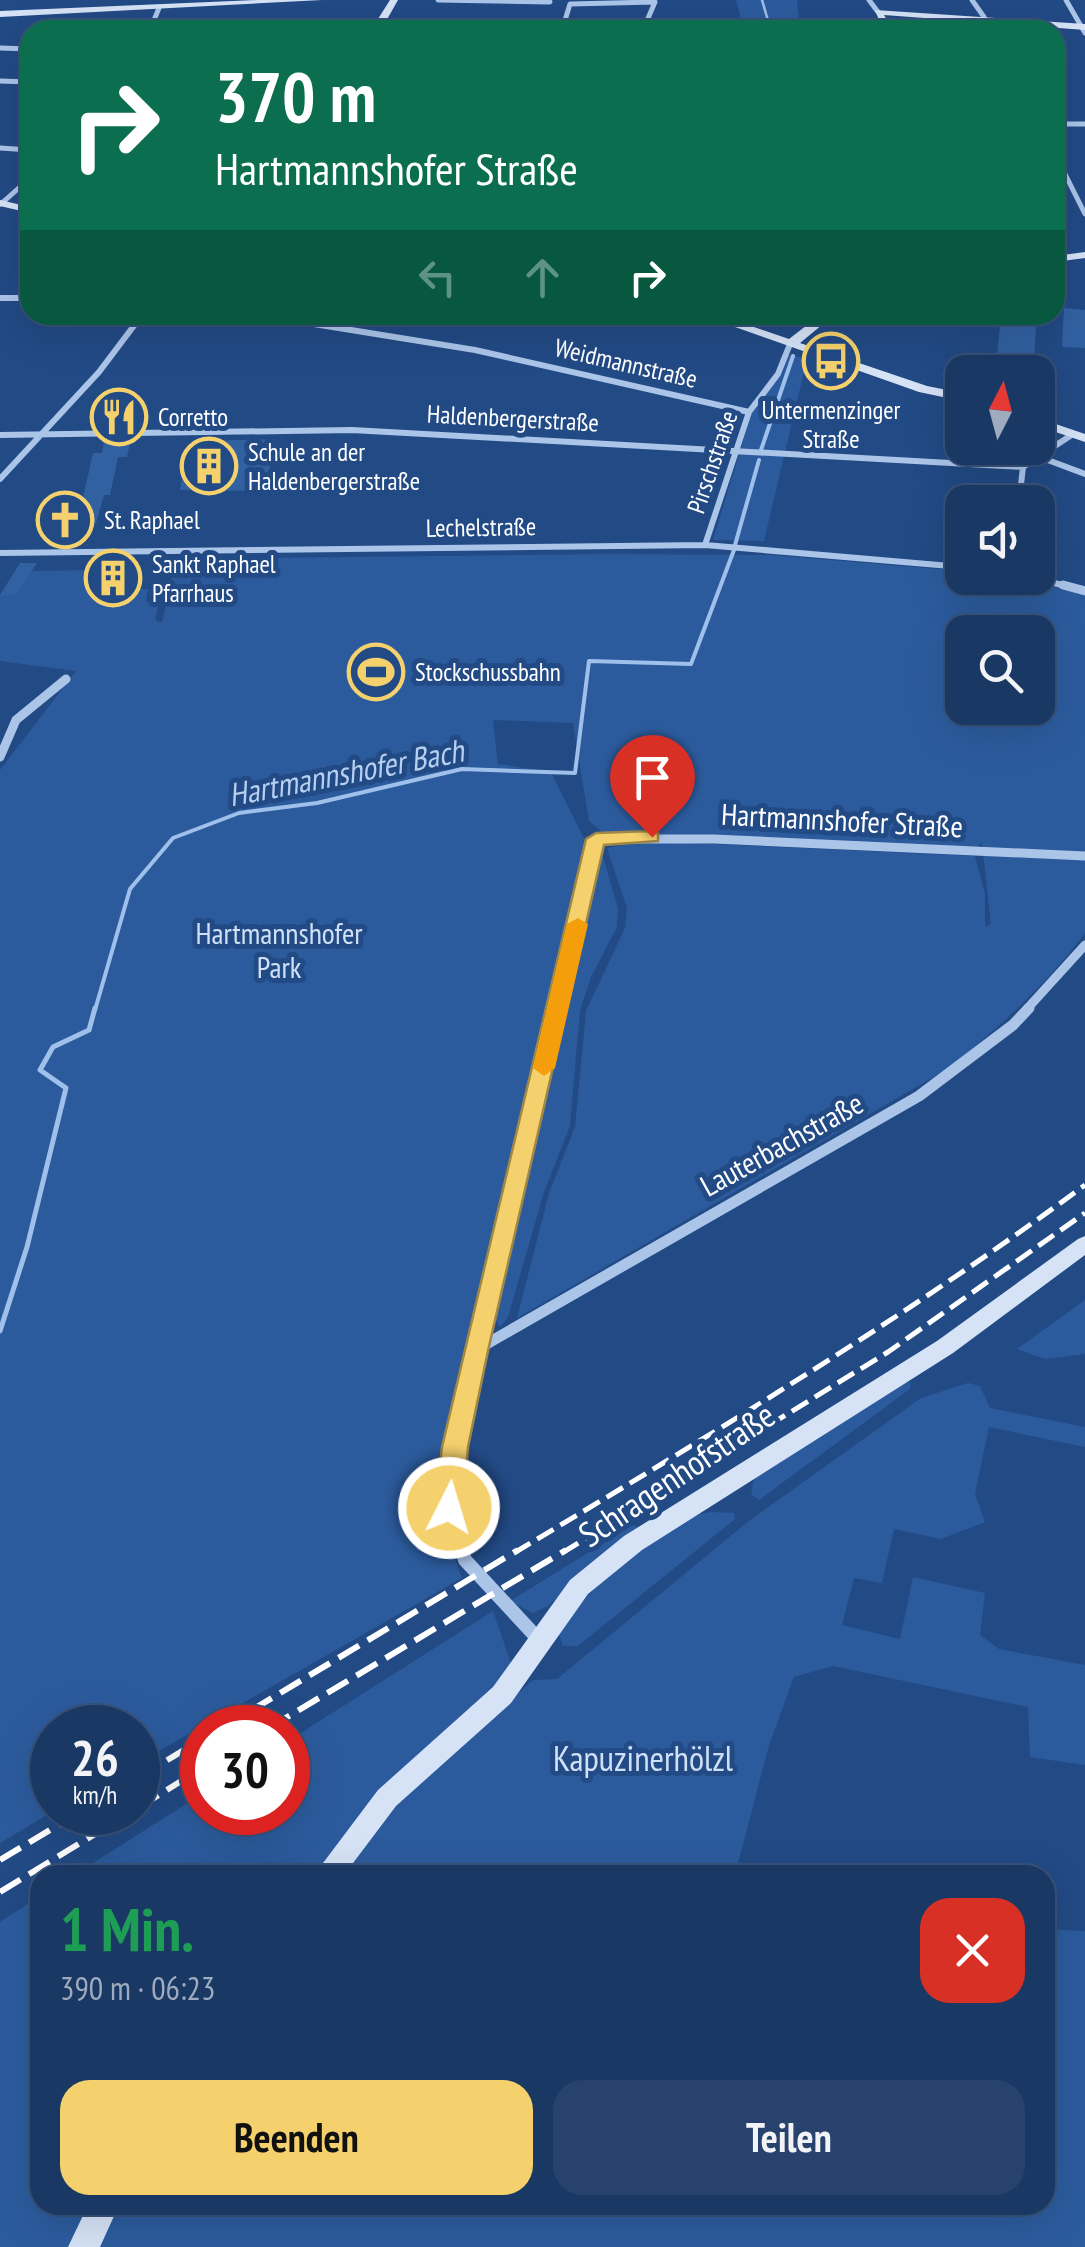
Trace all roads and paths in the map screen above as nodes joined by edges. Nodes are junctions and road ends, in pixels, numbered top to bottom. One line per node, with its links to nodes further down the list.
1 (304, 0): 2 (street); 8 (street)
2 (318, 0)
3 (438, 0): 7 (street)
4 (869, 0): 9 (street)
5 (972, 0): 11 (street)
6 (1066, 0): 17 (street)
7 (550, 2)
8 (159, 8): 10 (street); 12 (street)
9 (878, 12): 11 (street); 15 (street)
10 (0, 14)
11 (984, 18): 16 (street)
12 (154, 20)
13 (565, 20): 14 (street)
14 (648, 20)
15 (882, 20)
16 (1002, 20)
17 (1084, 29)
18 (1065, 174): 21 (street)
19 (20, 187): 20 (street)
20 (0, 204)
21 (1085, 214)
22 (134, 325): 31 (street)
23 (320, 325): 29 (street, Weidmannstraße)
24 (742, 325): 27 (street)
25 (757, 325): 27 (street)
26 (815, 325): 27 (street)
27 (795, 340): 28 (street); 29 (street, Pirschstraße)
28 (945, 392)
29 (748, 412): 35 (street, Pirschstraße)
30 (1055, 428): 33 (street)
31 (43, 433): 32 (street, Haldenbergerstraße); 35 (street, Haldenbergerstraße); 40 (street)
32 (0, 435)
33 (1079, 436): 34 (street)
34 (1055, 447)
35 (737, 452): 38 (street, Haldenbergerstraße); 42 (street, Pirschstraße)
36 (1055, 463): 39 (street)
37 (1026, 465): 38 (street)
38 (1023, 467): 41 (street)
39 (1085, 474)
40 (0, 479)
41 (1021, 485)
42 (705, 545): 43 (street, Lechelstraße); 44 (street, Lechelstraße)
43 (0, 553)
44 (945, 565)
45 (1055, 583): 46 (street)
46 (1085, 591)
47 (66, 679): 48 (street)
48 (0, 756)
49 (1085, 856): 52 (street, Hartmannshofer Straße)
50 (1085, 945): 52 (street, Lauterbachstraße)
51 (1085, 1244): 53 (street, Schragenhofstraße)
52 (475, 1351): 53 (street)
53 (541, 1643): 54 (street, Schragenhofstraße)
54 (336, 1865)
55 (99, 2215): 56 (street)
56 (84, 2247)

